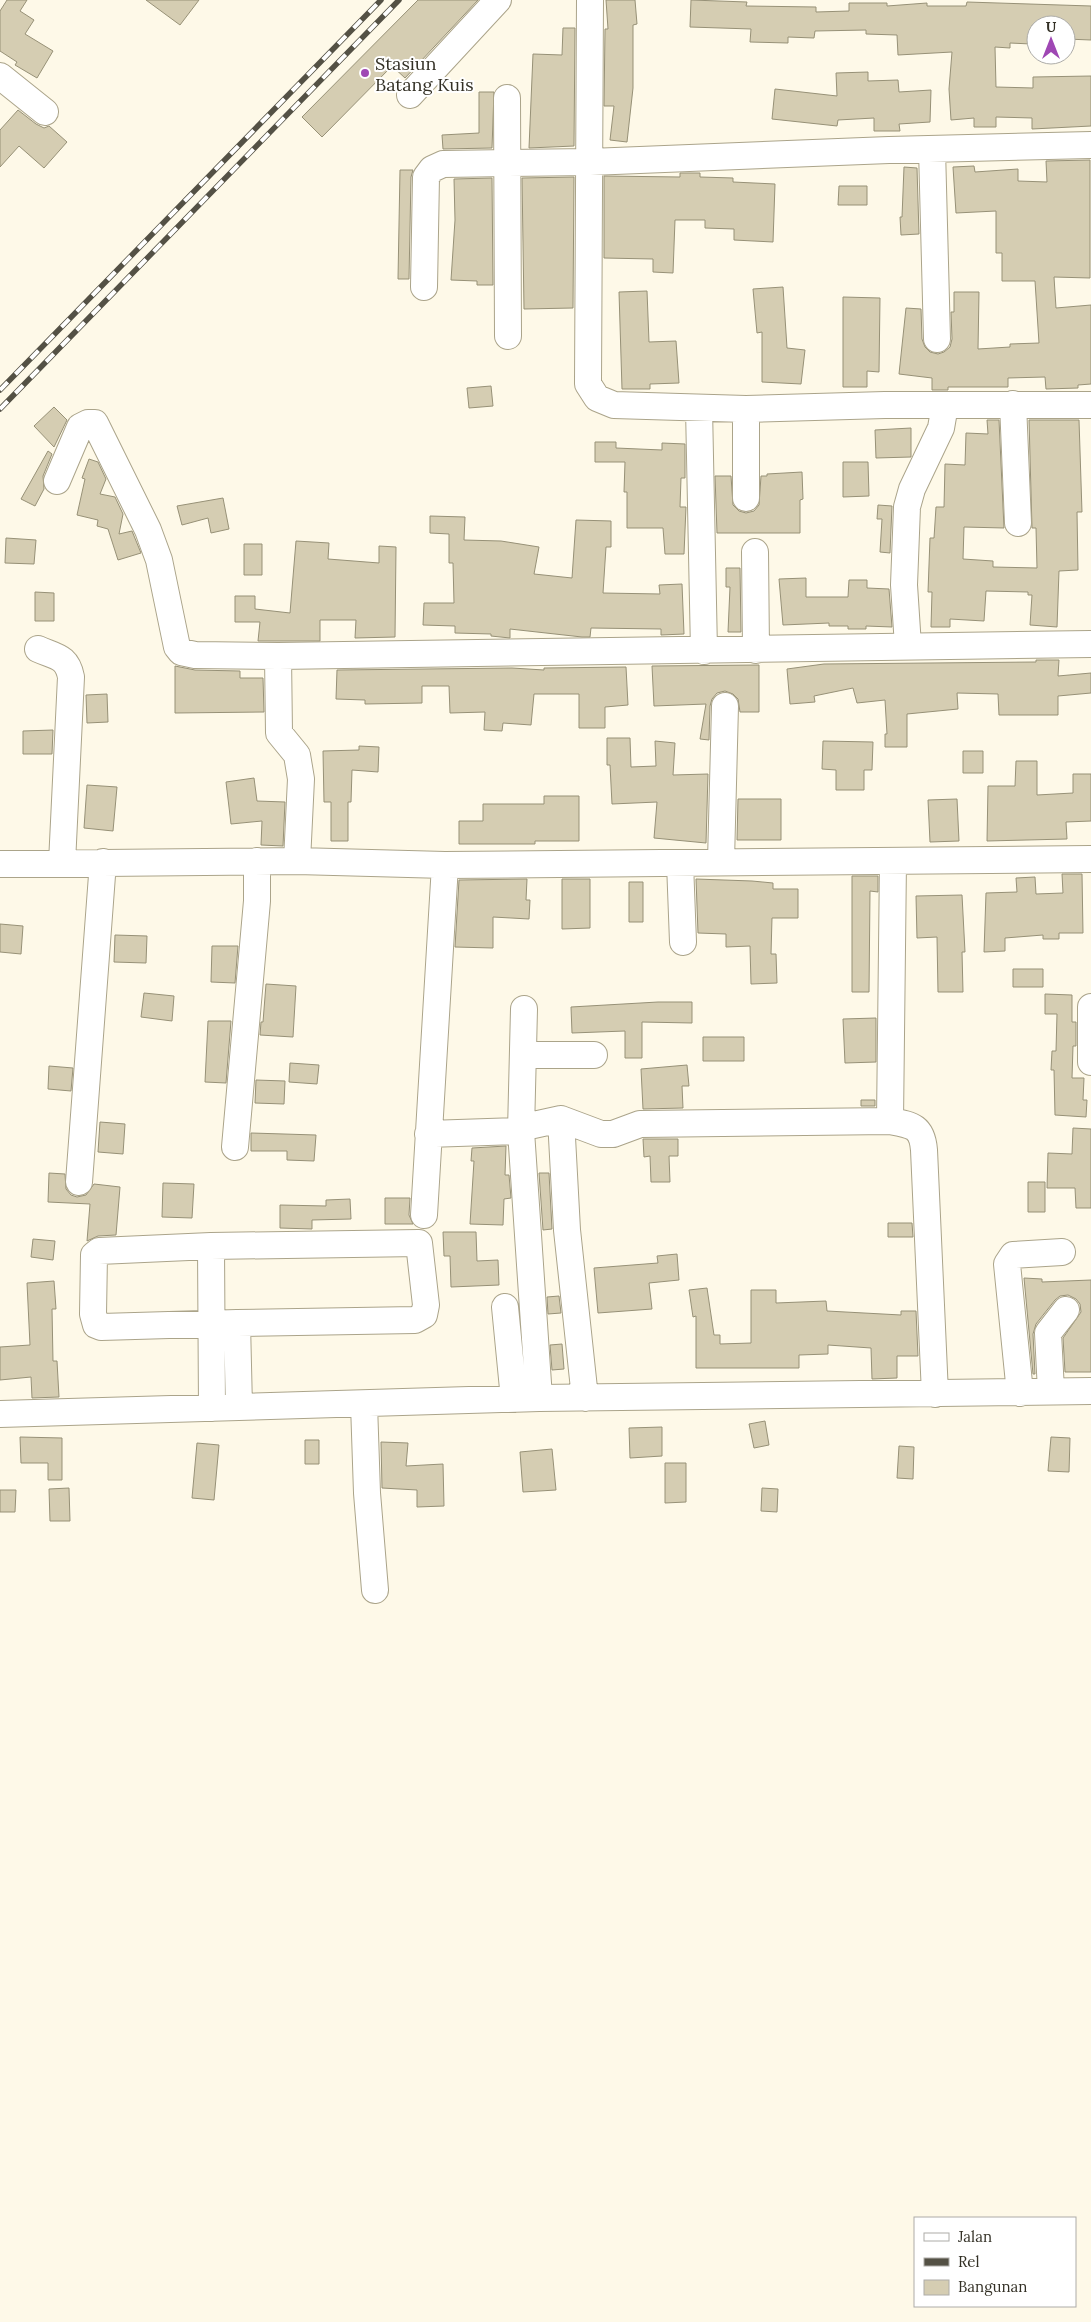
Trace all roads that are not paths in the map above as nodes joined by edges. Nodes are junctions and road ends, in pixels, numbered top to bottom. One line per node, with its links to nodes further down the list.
1 (498, 0): 4 (street)
2 (590, 0): 9 (street)
3 (0, 76): 6 (street)
4 (410, 95)
5 (507, 98): 10 (street)
6 (45, 112)
7 (1091, 145): 8 (street)
8 (932, 149): 9 (street); 13 (street)
9 (590, 162): 10 (street); 17 (street)
10 (507, 164): 11 (street); 12 (street)
11 (424, 287)
12 (508, 336)
13 (937, 338)
14 (1013, 404): 15 (street); 16 (street); 21 (street)
15 (945, 405): 18 (street); 24 (street)
16 (1091, 405)
17 (699, 408): 18 (street); 26 (street)
18 (746, 409): 20 (street)
19 (57, 481): 28 (street)
20 (746, 498)
21 (1018, 523)
22 (755, 552): 27 (street)
23 (1091, 644): 24 (street)
24 (908, 646): 27 (street)
25 (38, 649): 36 (street)
26 (704, 650): 27 (street); 28 (street)
27 (756, 650)
28 (278, 656): 32 (street)
29 (726, 706): 33 (street)
30 (1091, 858): 34 (street)
31 (257, 861): 32 (street); 35 (street); 50 (street)
32 (297, 861): 39 (street)
33 (721, 861): 34 (street); 37 (street)
34 (893, 861): 47 (street)
35 (103, 862): 36 (street); 51 (street)
36 (62, 863): 38 (street)
37 (680, 863): 39 (street); 40 (street)
38 (0, 864)
39 (445, 865): 49 (street)
40 (683, 942)
41 (1091, 1007): 45 (street)
42 (524, 1009): 44 (street)
43 (594, 1054): 44 (street)
44 (523, 1055): 48 (street)
45 (1091, 1062)
46 (560, 1119): 47 (street); 48 (street); 62 (street)
47 (890, 1121): 61 (street)
48 (521, 1131): 49 (street); 63 (street)
49 (428, 1134): 52 (street)
50 (235, 1147)
51 (79, 1182)
52 (424, 1215)
53 (211, 1246): 57 (street); 57 (street); 57 (street)
54 (1062, 1252): 60 (street)
55 (505, 1307): 63 (street)
56 (1066, 1310): 58 (street)
57 (224, 1323): 65 (street); 66 (street)
58 (1051, 1391): 59 (street); 60 (street)
59 (1091, 1391)
60 (1020, 1392): 61 (street)
61 (935, 1394): 62 (street)
62 (585, 1398): 63 (street)
63 (526, 1399): 64 (street)
64 (364, 1404): 65 (street); 68 (street)
65 (239, 1407): 66 (street)
66 (212, 1408): 67 (street)
67 (0, 1414)
68 (375, 1590)

